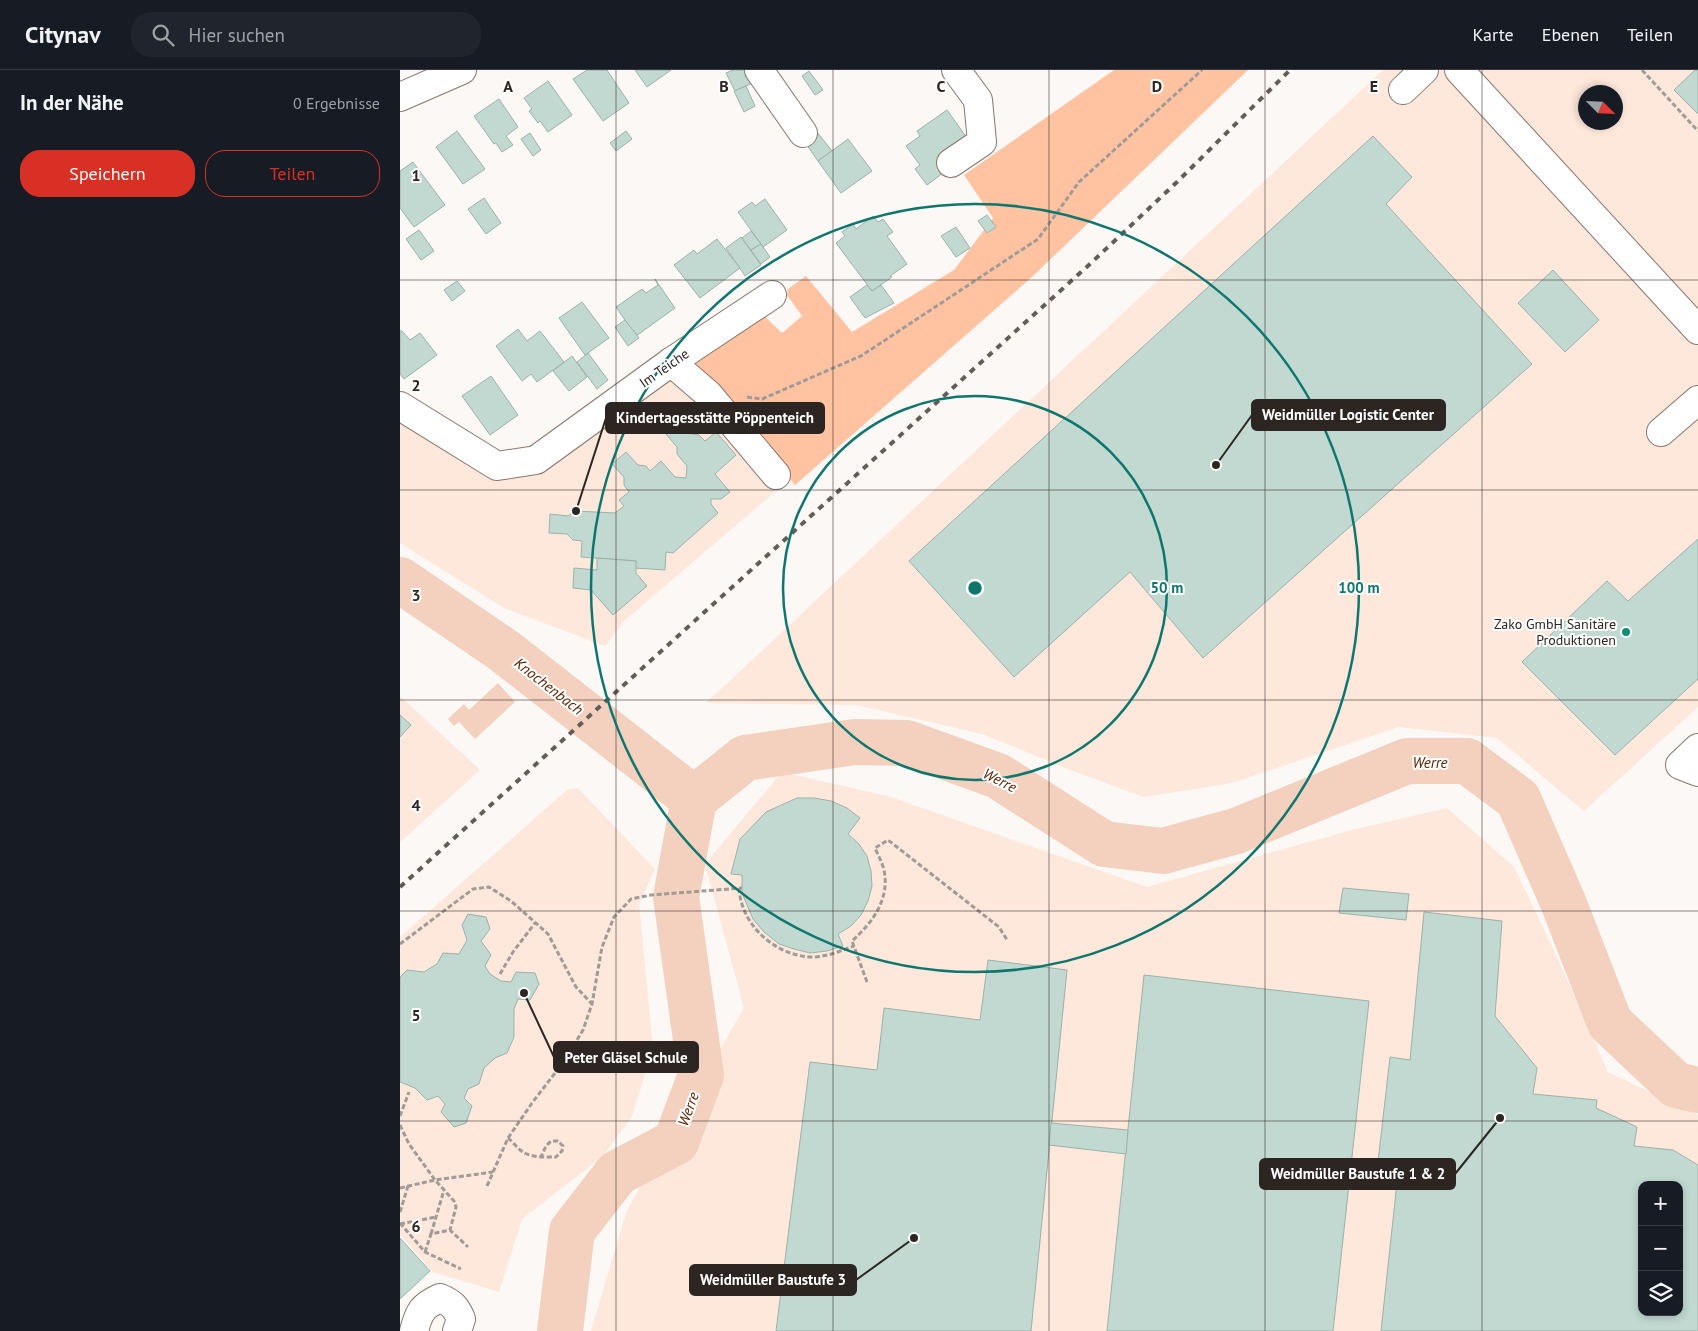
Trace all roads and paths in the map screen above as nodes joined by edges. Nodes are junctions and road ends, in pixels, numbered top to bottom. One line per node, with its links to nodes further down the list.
1 (462, 70): 9 (street)
2 (759, 70): 11 (street)
3 (956, 70): 12 (street)
4 (1202, 70): 16 (path)
5 (1424, 70): 8 (street)
6 (1459, 70): 14 (street)
7 (1642, 70): 10 (path)
8 (1403, 90)
9 (400, 97)
10 (1698, 131)
11 (803, 133)
12 (951, 163)
13 (772, 295): 15 (street, Im Teiche)
14 (1698, 330)
15 (671, 362): 16 (street); 18 (street, Im Teiche)
16 (708, 394): 20 (street)
17 (1698, 400): 19 (street)
18 (400, 406)
19 (1661, 432)
20 (776, 475)
21 (1698, 748): 22 (street)
22 (1698, 772)
23 (535, 922): 25 (path); 27 (path); 29 (path)
24 (1007, 940): 26 (path)
25 (400, 944)
26 (854, 946): 28 (path); 29 (path)
27 (500, 974)
28 (867, 982)
29 (592, 1004): 33 (path)
30 (409, 1092): 31 (path)
31 (400, 1116)
32 (400, 1125): 36 (path)
33 (508, 1138): 34 (path); 35 (path)
34 (541, 1157): 34 (path)
35 (494, 1172): 36 (path); 38 (path)
36 (434, 1180): 37 (path); 40 (path)
37 (408, 1186): 39 (path); 41 (path)
38 (487, 1186)
39 (400, 1188)
40 (444, 1190): 42 (path); 44 (path)
41 (400, 1212)
42 (436, 1217): 43 (path); 45 (path)
43 (400, 1224): 47 (path)
44 (450, 1230): 45 (path); 46 (path)
45 (431, 1234): 47 (path)
46 (468, 1247)
47 (425, 1252): 48 (path)
48 (461, 1269)
49 (414, 1331): 50 (street)
50 (457, 1331)

